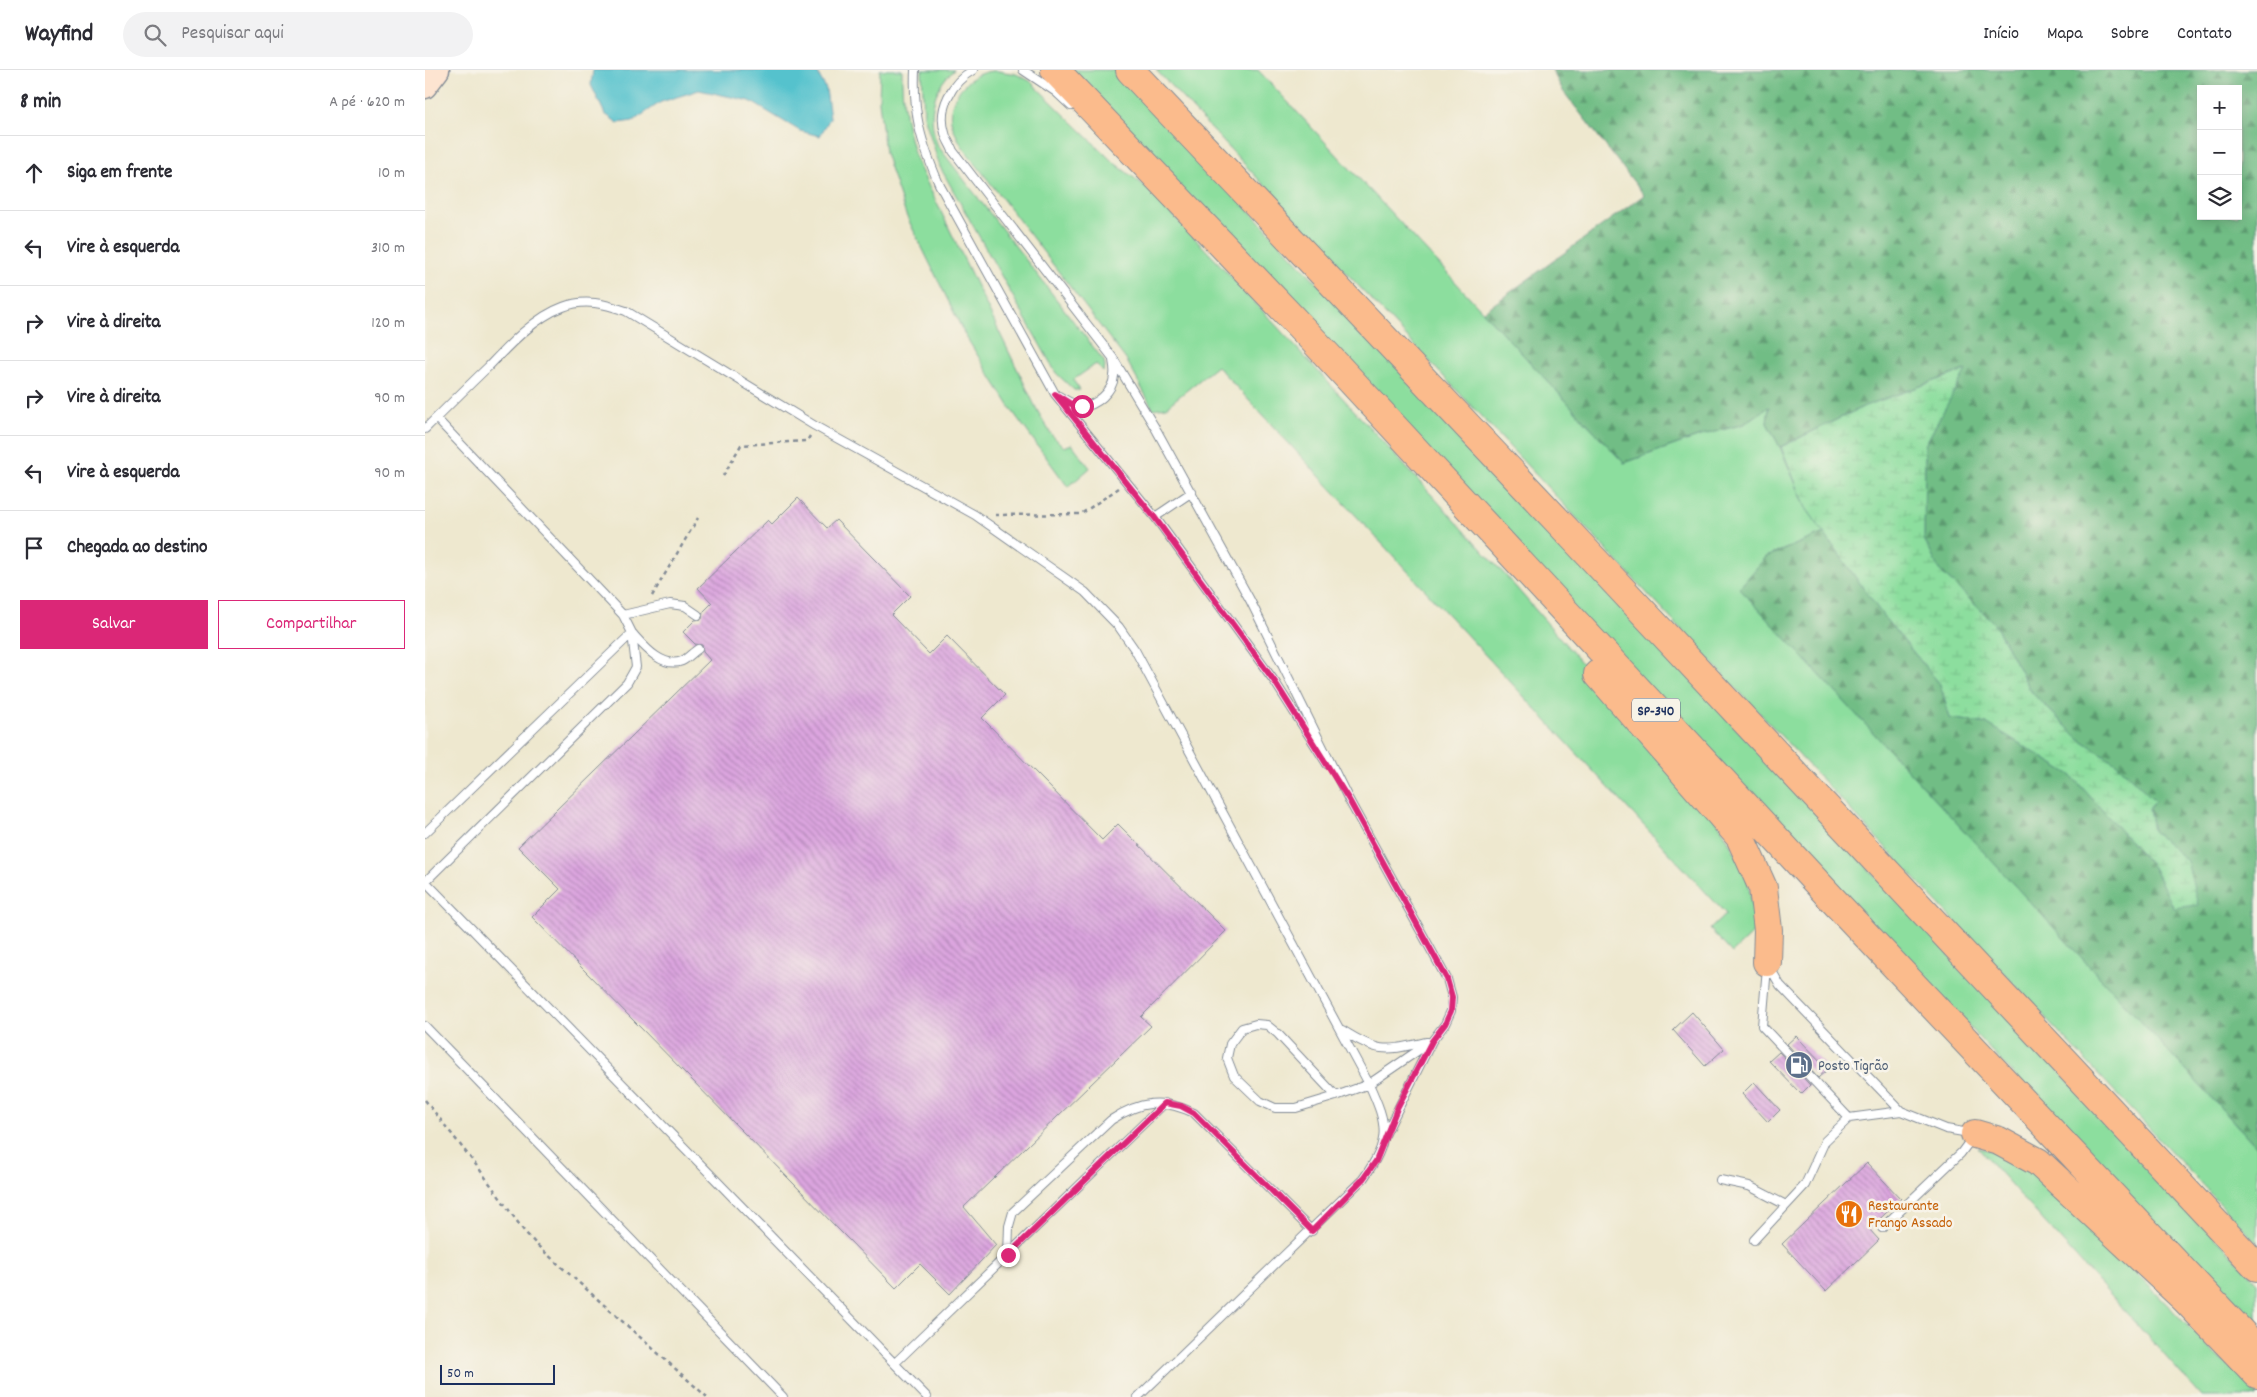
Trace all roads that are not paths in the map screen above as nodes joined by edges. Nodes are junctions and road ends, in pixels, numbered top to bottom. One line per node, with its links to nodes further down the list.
1 (438, 70): 7 (street)
2 (915, 70): 13 (lane)
3 (973, 70): 12 (lane)
4 (1023, 70): 8 (lane)
5 (1055, 70): 10 (highway, SP-340)
6 (1130, 70): 42 (highway)
7 (425, 87)
8 (1077, 112)
9 (1133, 164): 10 (lane)
10 (1191, 212): 11 (highway, SP-340)
11 (1315, 342): 25 (highway); 43 (highway, SP-340)
12 (1113, 358): 13 (lane); 16 (lane)
13 (1055, 394): 17 (lane)
14 (436, 418): 15 (lane); 18 (lane); 27 (lane)
15 (425, 429)
16 (1192, 492): 17 (lane); 22 (lane)
17 (1155, 518): 22 (lane)
18 (623, 615): 19 (lane); 20 (lane)
19 (697, 615)
20 (632, 633): 21 (lane); 23 (lane); 24 (lane)
21 (698, 649)
22 (1349, 800): 28 (lane)
23 (425, 833)
24 (425, 881): 44 (lane)
25 (1767, 962): 32 (lane); 33 (lane)
26 (425, 1026): 46 (lane)
27 (1340, 1029): 28 (lane); 29 (lane)
28 (1432, 1041): 29 (lane); 35 (lane)
29 (1369, 1084): 30 (lane); 35 (lane)
30 (1336, 1096): 30 (lane)
31 (1165, 1103): 39 (lane); 41 (lane); 41 (lane)
32 (1901, 1111): 33 (lane); 34 (lane)
33 (1849, 1118): 37 (lane)
34 (1975, 1134): 38 (lane); 45 (highway)
35 (1385, 1135): 39 (lane)
36 (1720, 1180): 37 (lane)
37 (1787, 1205): 40 (lane)
38 (1882, 1228)
39 (1312, 1231): 48 (lane)
40 (1754, 1240)
41 (1008, 1255): 44 (lane)
42 (2257, 1267)
43 (2257, 1349)
44 (895, 1363): 47 (lane)
45 (2257, 1374)
46 (783, 1397)
47 (927, 1397)
48 (1138, 1397)

